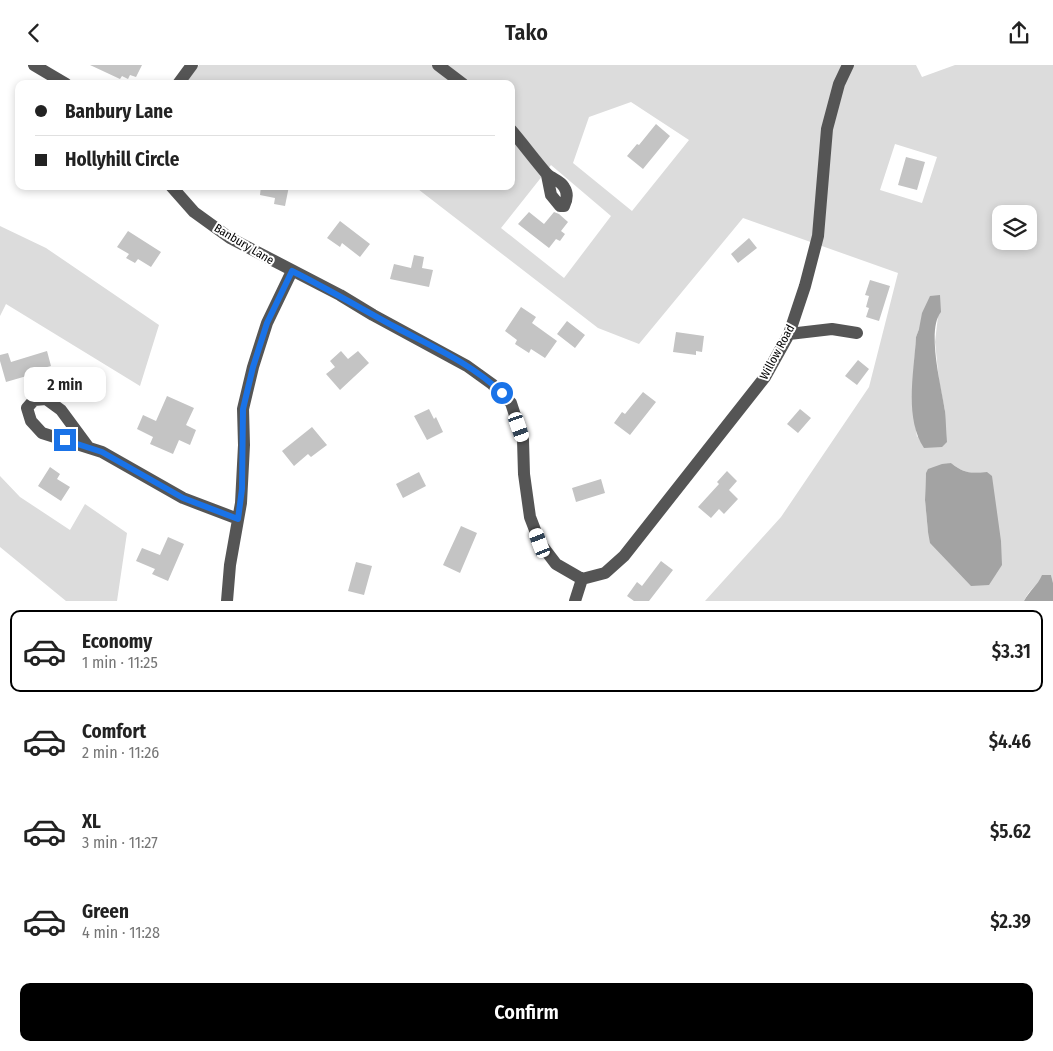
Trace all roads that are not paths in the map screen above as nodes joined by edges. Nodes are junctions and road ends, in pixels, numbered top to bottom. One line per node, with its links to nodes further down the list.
1 (34, 65): 5 (street)
2 (192, 65): 6 (street)
3 (438, 65): 7 (street)
4 (848, 65): 13 (street, Willow Road)
5 (59, 80)
6 (181, 80)
7 (458, 80)
8 (515, 135): 9 (street)
9 (548, 175)
10 (175, 190): 11 (street, Banbury Lane)
11 (292, 271): 15 (street); 16 (street, Banbury Lane)
12 (857, 333): 13 (street)
13 (789, 334): 16 (street, Willow Road)
14 (89, 447): 14 (street); 15 (street)
15 (238, 519): 17 (street)
16 (582, 579): 18 (street)
17 (227, 601)
18 (575, 601)

